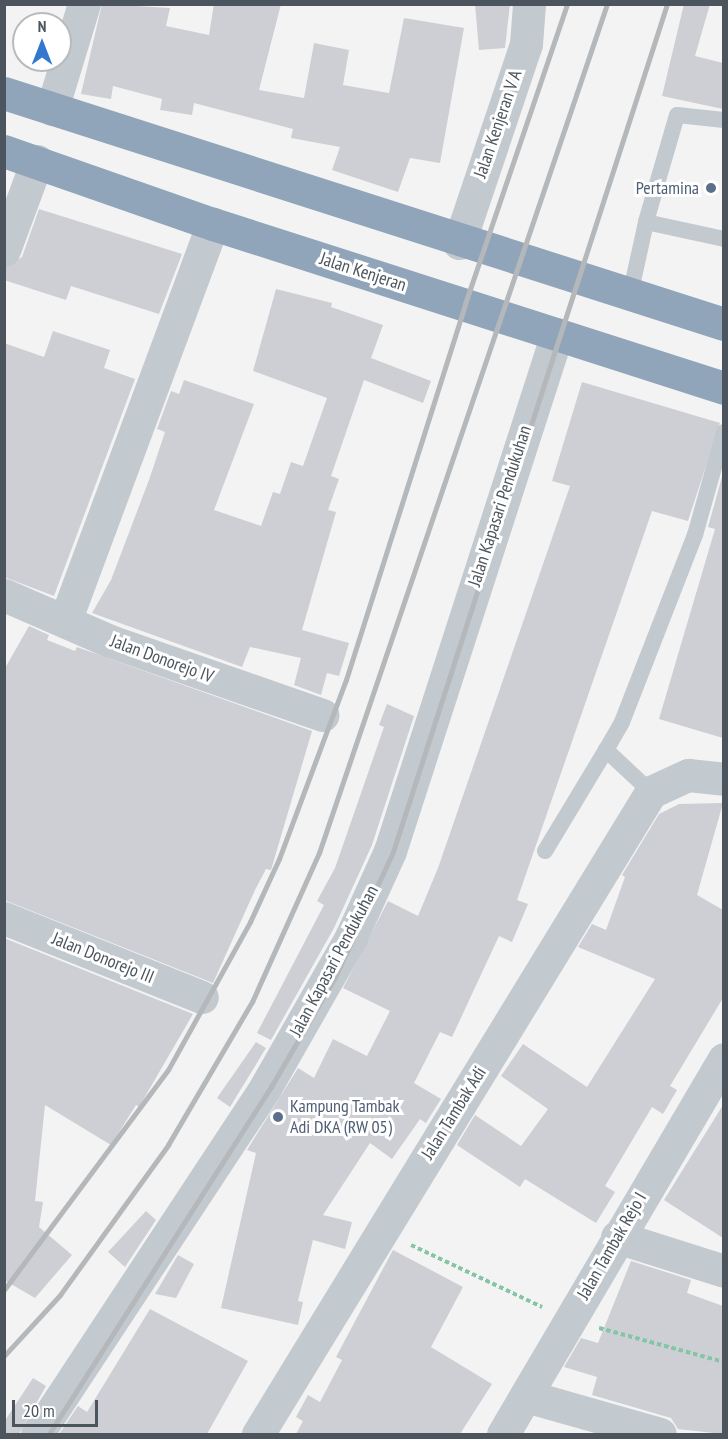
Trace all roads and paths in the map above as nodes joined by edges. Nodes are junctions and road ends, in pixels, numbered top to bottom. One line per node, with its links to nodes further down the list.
1 (84, 4): 4 (street)
2 (529, 4): 11 (street, Jalan Kenjeran V A)
3 (4, 93): 4 (highway)
4 (52, 109): 11 (highway)
5 (723, 120): 8 (lane)
6 (4, 151): 7 (highway, Jalan Kenjeran)
7 (37, 161): 9 (highway, Jalan Kenjeran); 12 (street)
8 (646, 222): 10 (lane); 13 (lane)
9 (213, 224): 15 (highway, Jalan Kenjeran); 19 (street)
10 (723, 238)
11 (459, 243): 13 (highway)
12 (4, 250)
13 (630, 295): 14 (highway)
14 (723, 324)
15 (558, 334): 16 (highway, Jalan Kenjeran); 31 (street, Jalan Kapasari Pendukuhan)
16 (723, 388)
17 (723, 432): 21 (lane)
18 (4, 595): 19 (street, Jalan Donorejo IV)
19 (65, 621): 20 (street, Jalan Donorejo IV)
20 (323, 715)
21 (606, 750): 23 (lane); 24 (lane)
22 (723, 779): 23 (street)
23 (651, 792): 32 (street, Jalan Tambak Adi)
24 (545, 851)
25 (4, 918): 26 (street, Jalan Donorejo III)
26 (202, 997)
27 (723, 1059): 28 (street, Jalan Tambak Rejo I)
28 (617, 1237): 29 (street); 30 (street, Jalan Tambak Rejo I)
29 (723, 1271)
30 (526, 1396): 33 (street, Jalan Tambak Rejo I); 34 (street)
31 (37, 1434)
32 (258, 1434)
33 (502, 1434)
34 (660, 1434)

